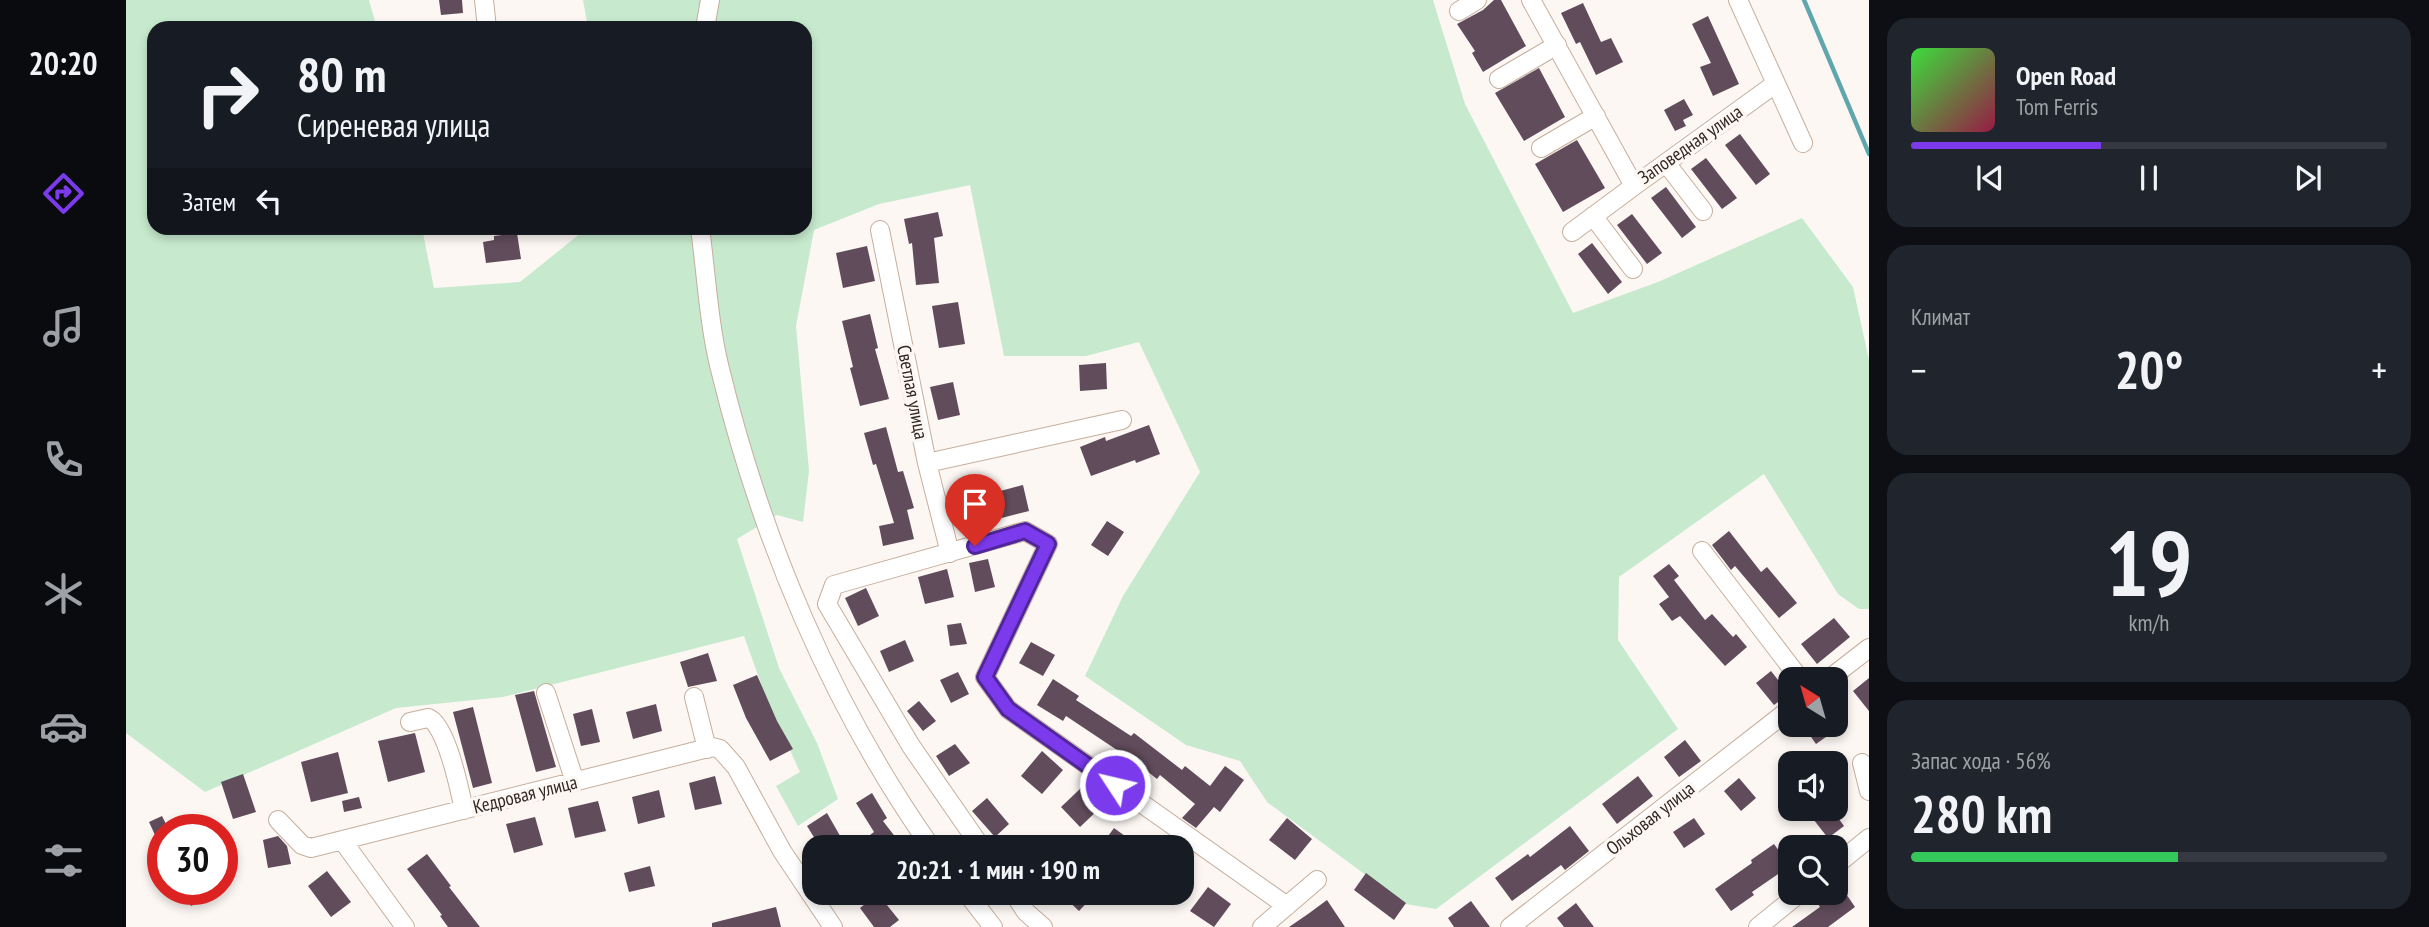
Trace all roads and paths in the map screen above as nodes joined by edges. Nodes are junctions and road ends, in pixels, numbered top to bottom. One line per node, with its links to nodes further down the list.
1 (484, 0): 7 (street)
2 (710, 0): 8 (street)
3 (1477, 0): 6 (street)
4 (1531, 0): 9 (street, Заповедная улица)
5 (1738, 0): 11 (street)
6 (1459, 11)
7 (486, 21)
8 (706, 21)
9 (1557, 46): 10 (street); 12 (street, Заповедная улица)
10 (1499, 79)
11 (1775, 84): 13 (street); 15 (street, Заповедная улица)
12 (1596, 116): 14 (street); 16 (street, Заповедная улица)
13 (1803, 144)
14 (1541, 148)
15 (1666, 163): 16 (street, Заповедная улица); 17 (street)
16 (1634, 186): 18 (street)
17 (1703, 211)
18 (1592, 216): 20 (street); 22 (street)
19 (880, 230): 24 (street, Светлая улица)
20 (1572, 232)
21 (701, 235): 40 (street)
22 (1633, 269)
23 (1122, 419): 24 (street)
24 (927, 463): 26 (street, Светлая улица)
25 (1702, 551): 28 (street)
26 (950, 553): 41 (street); 49 (street)
27 (1869, 648): 29 (street)
28 (1791, 667)
29 (1844, 667)
30 (546, 693): 36 (street)
31 (694, 697): 34 (street)
32 (1778, 718): 55 (street, Ольховая улица)
33 (410, 722): 38 (street)
34 (707, 749): 36 (street, Кедровая улица); 51 (street)
35 (1862, 763): 37 (street)
36 (575, 782): 38 (street, Кедровая улица)
37 (1869, 791)
38 (464, 810): 43 (street, Кедровая улица)
39 (278, 820): 43 (street, Кедровая улица)
40 (922, 835)
41 (973, 835)
42 (1869, 838): 44 (street)
43 (342, 840): 50 (street)
44 (1848, 855)
45 (1317, 880): 49 (street)
46 (976, 905): 52 (street)
47 (1021, 905): 53 (street)
48 (1785, 905): 56 (street)
49 (1287, 906): 54 (street)
50 (405, 927)
51 (833, 927)
52 (993, 927)
53 (1043, 927)
54 (1262, 927)
55 (1510, 927)
56 (1758, 927)

